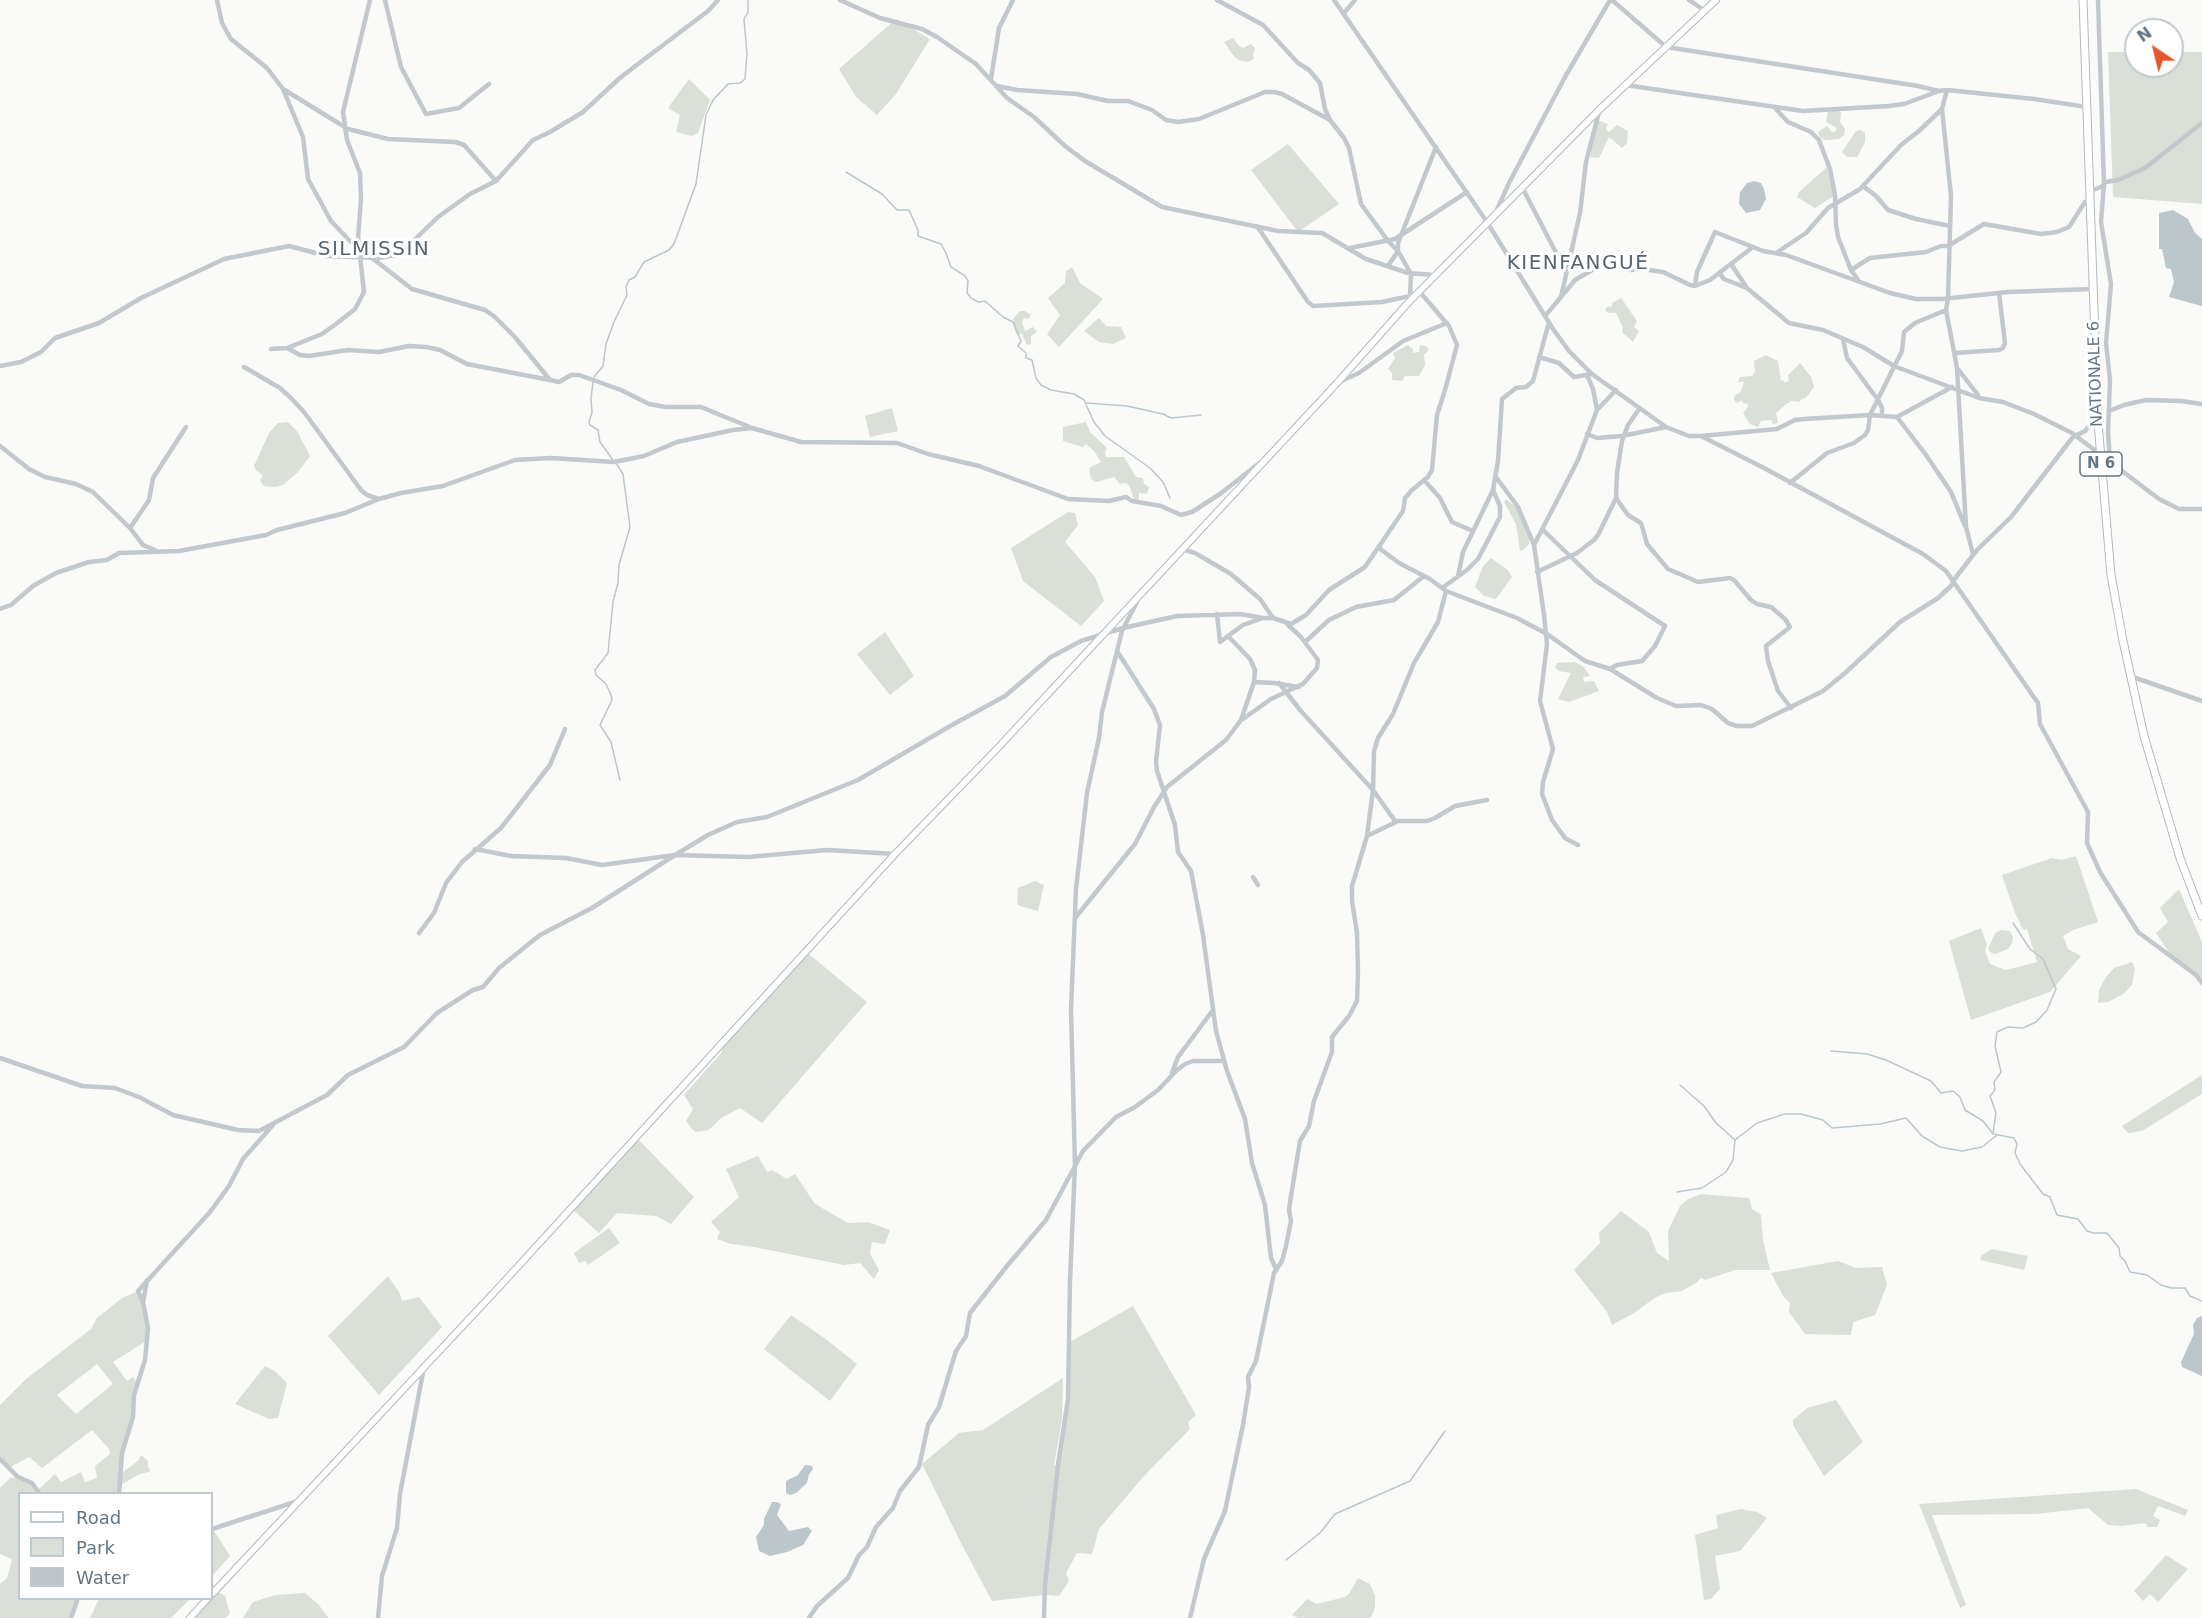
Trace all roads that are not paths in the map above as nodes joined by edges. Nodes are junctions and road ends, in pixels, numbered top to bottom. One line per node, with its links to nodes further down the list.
1 (216, 0): 22 (street)
2 (370, 0): 31 (street)
3 (385, 0): 19 (street)
4 (718, 0): 33 (street)
5 (840, 0): 18 (street)
6 (1013, 0): 18 (street)
7 (1217, 0): 29 (street)
8 (1334, 0): 16 (street)
9 (1355, 0): 16 (street)
10 (1611, 0): 17 (street); 41 (street)
11 (1689, 0): 15 (street)
12 (1716, 0): 15 (main road)
13 (2083, 0): 26 (main road, NATIONALE 6 / N 6)
14 (2098, 0): 34 (street)
15 (1705, 11): 17 (main road)
16 (1344, 13): 32 (street)
17 (1666, 47): 20 (main road); 24 (street)
18 (991, 79): 21 (street)
19 (489, 84)
20 (1625, 85): 25 (street); 27 (main road)
21 (997, 86): 29 (street); 43 (street)
22 (283, 89): 31 (street); 48 (street)
23 (1947, 90): 24 (street); 26 (street); 28 (street)
24 (1939, 91): 25 (street)
25 (1774, 107): 40 (street)
26 (2087, 107): 37 (main road, NATIONALE 6 / N 6)
27 (1600, 109): 36 (main road); 58 (street)
28 (1942, 109): 35 (street); 44 (street)
29 (1330, 120): 46 (street)
30 (2202, 123): 34 (street)
31 (345, 128): 33 (street); 48 (street)
32 (1436, 147): 38 (street); 45 (street)
33 (496, 181): 53 (street)
34 (2104, 184): 37 (street); 95 (street)
35 (1863, 186): 40 (street); 44 (street)
36 (1522, 187): 41 (main road); 58 (street)
37 (2090, 191): 39 (main road, NATIONALE 6 / N 6)
38 (1467, 192): 42 (street); 45 (street)
39 (2090, 200): 47 (street); 65 (main road, NATIONALE 6 / N 6)
40 (1835, 202): 52 (street); 57 (street)
41 (1494, 215): 42 (main road)
42 (1487, 222): 61 (main road); 73 (street)
43 (1257, 226): 50 (street); 68 (street)
44 (1950, 226): 47 (street)
45 (1402, 234): 46 (street); 51 (street)
46 (1388, 241): 50 (street); 51 (street)
47 (1948, 246): 57 (street); 70 (street)
48 (359, 247): 53 (street); 54 (street)
49 (1754, 247): 52 (street); 55 (street); 63 (street)
50 (1349, 248): 56 (street)
51 (1398, 251): 56 (street); 60 (street)
52 (1776, 253): 62 (street)
53 (371, 257): 54 (street); 86 (street)
54 (360, 258): 78 (street); 81 (street)
55 (1731, 264): 59 (street); 64 (street)
56 (1388, 266): 60 (street)
57 (1851, 270): 62 (street)
58 (1566, 272): 69 (street)
59 (1719, 273): 63 (street); 64 (street)
60 (1411, 274): 61 (street); 68 (street)
61 (1434, 275): 66 (main road)
62 (1859, 281): 70 (street)
63 (1695, 286): 69 (street)
64 (1747, 288): 76 (street)
65 (2093, 289): 67 (street); 97 (main road, NATIONALE 6 / N 6)
66 (1419, 291): 68 (street); 71 (main road); 75 (street)
67 (1999, 293): 70 (street); 79 (street)
68 (1410, 296): 71 (street)
69 (1561, 297): 73 (street)
70 (1948, 298): 72 (street)
71 (1407, 304): 87 (main road)
72 (1946, 310): 79 (street); 82 (street)
73 (1545, 316): 74 (street)
74 (1549, 322): 80 (street); 85 (street)
75 (1447, 323): 87 (street); 112 (street)
76 (1843, 339): 82 (street); 91 (street)
77 (271, 348): 78 (street)
78 (286, 348): 86 (street)
79 (1955, 353): 84 (street)
80 (1539, 357): 85 (street); 111 (street)
81 (0, 366)
82 (1894, 366): 88 (street); 91 (street)
83 (244, 367): 116 (street)
84 (1957, 368): 88 (street); 90 (street)
85 (1590, 374): 89 (street); 94 (street)
86 (550, 380): 102 (street)
87 (1337, 383): 109 (main road)
88 (1954, 388): 90 (street); 99 (street); 118 (street)
89 (1616, 390): 93 (street); 94 (street)
90 (1979, 398): 105 (street)
91 (1878, 400): 96 (street); 98 (street)
92 (2202, 404): 95 (street)
93 (1639, 409): 101 (street); 104 (street)
94 (1597, 410): 103 (street)
95 (2109, 411): 110 (street)
96 (1869, 415): 98 (street); 106 (street); 113 (street)
97 (2098, 415): 105 (street); 108 (main road, NATIONALE 6 / N 6)
98 (1882, 416): 99 (street)
99 (1897, 417): 118 (street)
100 (186, 427): 119 (street)
101 (1666, 427): 104 (street); 106 (street)
102 (752, 428): 109 (street); 116 (street)
103 (1587, 434): 104 (street); 120 (street)
104 (1624, 435): 115 (street)
105 (2075, 435): 108 (street); 126 (street)
106 (1701, 436): 113 (street)
107 (0, 446): 119 (street)
108 (2100, 453): 110 (street); 146 (main road, NATIONALE 6 / N 6)
109 (1266, 457): 124 (main road)
110 (2110, 461): 117 (street)
111 (1496, 477): 114 (street); 122 (street)
112 (1425, 481): 121 (street); 123 (street)
113 (1790, 483): 131 (street)
114 (1493, 490): 121 (street); 130 (street)
115 (1616, 498): 127 (street); 153 (street)
116 (379, 499): 125 (street)
117 (2202, 509)
118 (1966, 527): 126 (street)
119 (130, 528): 125 (street)
120 (1542, 530): 122 (street); 127 (street)
121 (1473, 531): 130 (street)
122 (1534, 545): 128 (street)
123 (1379, 548): 129 (street); 138 (street)
124 (1182, 549): 132 (main road); 137 (street)
125 (159, 551): 134 (street)
126 (1973, 554): 131 (street)
127 (1570, 556): 128 (street); 145 (street)
128 (1537, 572): 141 (street)
129 (1424, 576): 133 (street); 143 (street)
130 (1458, 576): 133 (street)
131 (1953, 581): 153 (street); 170 (street)
132 (1144, 588): 139 (street); 140 (main road)
133 (1444, 589): 141 (street); 156 (street)
134 (0, 609)
135 (1217, 614): 136 (street); 139 (street); 142 (street)
136 (1263, 618): 137 (street); 142 (street)
137 (1273, 618): 138 (street)
138 (1287, 624): 143 (street)
139 (1123, 628): 140 (street); 144 (street)
140 (1101, 634): 163 (main road); 164 (street)
141 (1547, 634): 145 (street); 161 (street)
142 (1228, 636): 147 (street)
143 (1305, 642): 149 (street)
144 (1117, 651): 157 (street); 168 (street)
145 (1610, 669): 153 (street)
146 (2130, 676): 152 (street); 167 (main road, NATIONALE 6 / N 6)
147 (1254, 682): 148 (street); 154 (street)
148 (1279, 683): 149 (street); 150 (street)
149 (1297, 688): 150 (street); 151 (street)
150 (1286, 692): 151 (street); 154 (street)
151 (1294, 701): 156 (street)
152 (2202, 701)
153 (1791, 708)
154 (1241, 720): 157 (street)
155 (565, 729): 162 (street)
156 (1373, 790): 159 (street); 160 (street)
157 (1164, 792): 168 (street); 171 (street)
158 (1487, 800): 159 (street)
159 (1395, 821): 160 (street)
160 (1367, 836): 177 (street)
161 (1578, 845)
162 (475, 849): 164 (street); 169 (street)
163 (895, 854): 164 (street); 178 (main road)
164 (675, 855): 175 (street)
165 (1253, 877): 166 (street)
166 (1258, 885)
167 (2202, 916)
168 (1074, 918): 176 (street)
169 (419, 933)
170 (2202, 983)
171 (1213, 1010): 173 (street); 174 (street)
172 (0, 1058): 175 (street)
173 (1224, 1061): 174 (street); 177 (street)
174 (1171, 1076): 176 (street)
175 (275, 1122): 181 (street)
176 (1075, 1165): 190 (street); 191 (street)
177 (1276, 1269): 192 (street)
178 (424, 1365): 182 (main road); 189 (street)
179 (0, 1459): 180 (street)
180 (39, 1492)
181 (120, 1492)
182 (298, 1501): 183 (street); 184 (main road)
183 (213, 1529)
184 (213, 1593)
185 (78, 1600): 187 (street)
186 (207, 1600): 188 (main road)
187 (71, 1618)
188 (190, 1618)
189 (378, 1618)
190 (809, 1618)
191 (1044, 1618)
192 (1191, 1618)

